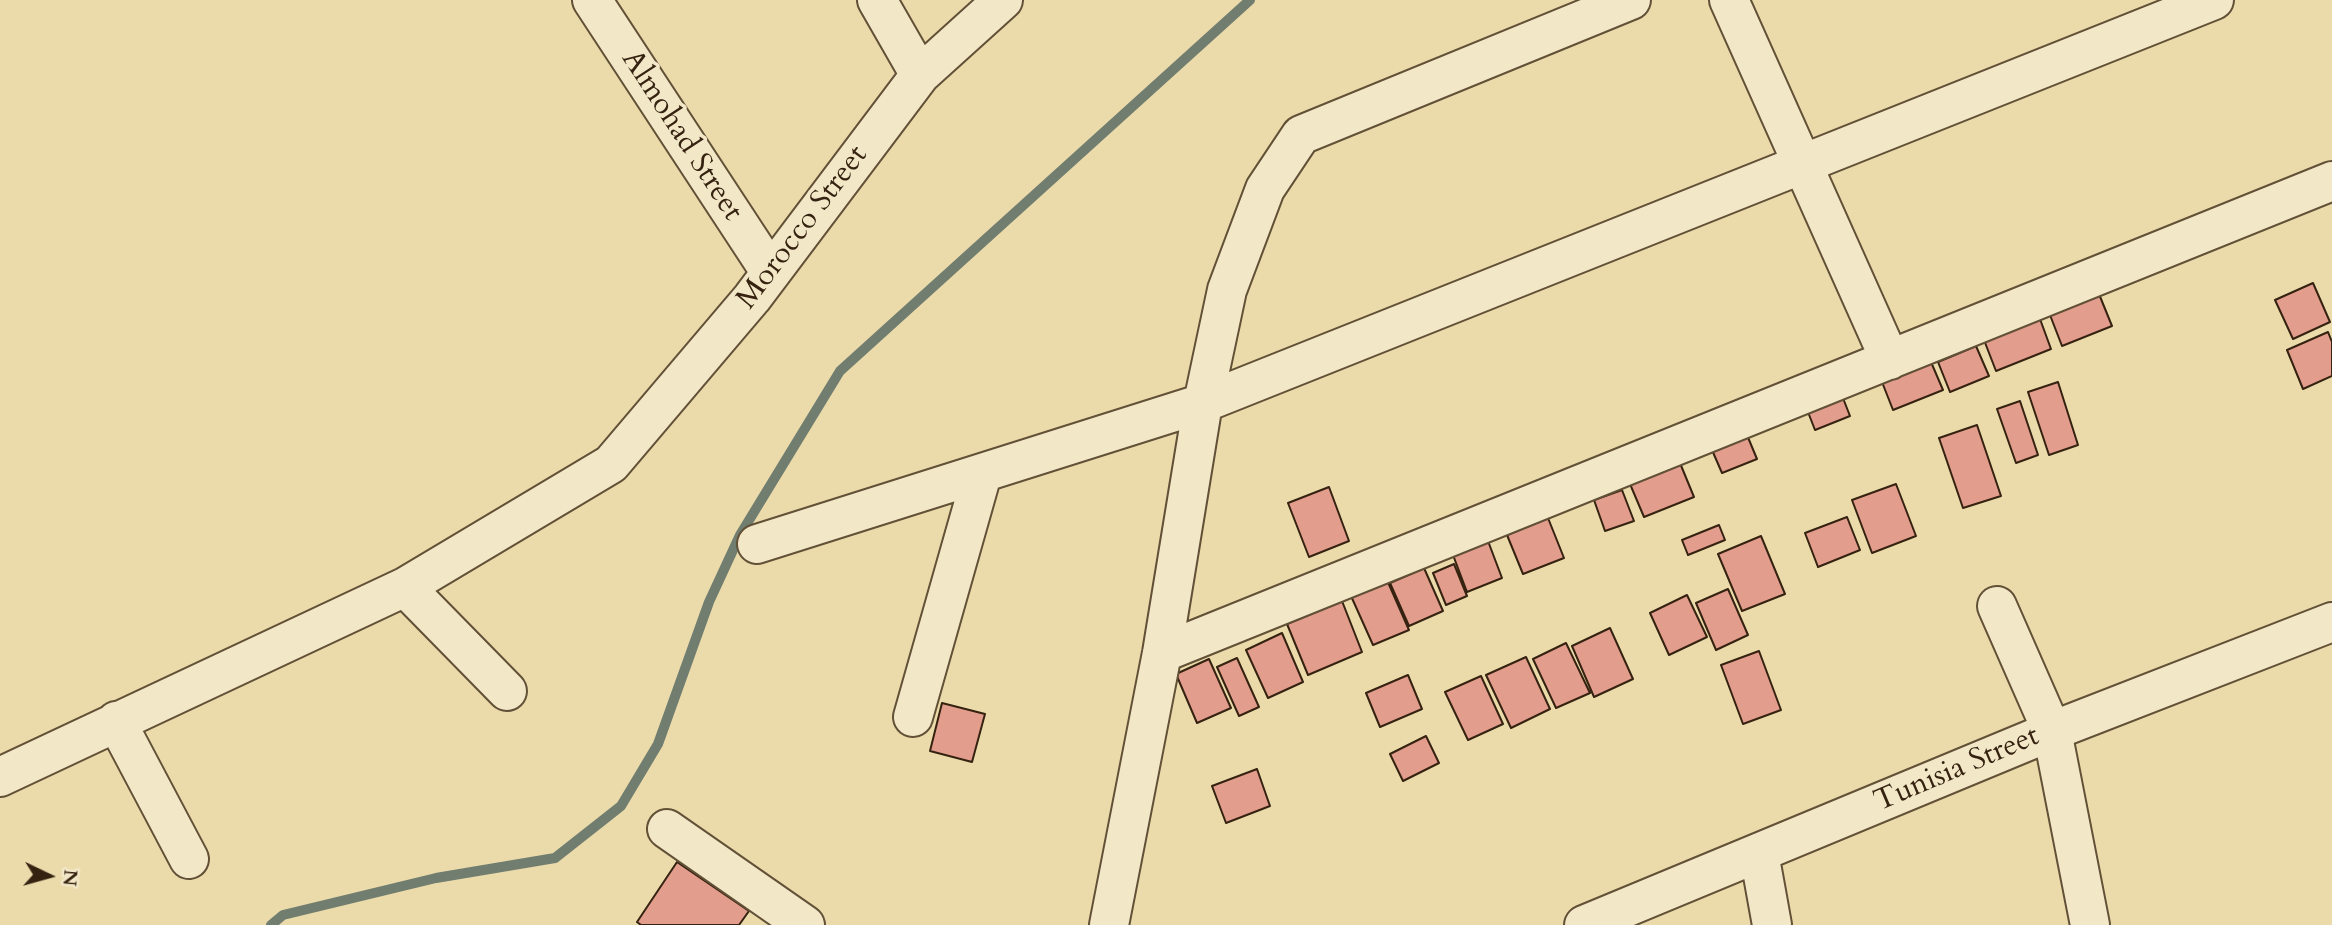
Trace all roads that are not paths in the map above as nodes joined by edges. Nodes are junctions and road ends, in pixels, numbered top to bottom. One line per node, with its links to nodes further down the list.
1 (592, 0): 10 (street, Almohad Street)
2 (877, 0): 7 (street)
3 (1003, 0): 7 (street, Morocco Street)
4 (1632, 0): 12 (street)
5 (1729, 0): 8 (street)
6 (2214, 0): 8 (street)
7 (920, 75): 10 (street, Morocco Street)
8 (1802, 164): 11 (street); 12 (street)
9 (2332, 181): 11 (street)
10 (771, 272): 15 (street, Morocco Street)
11 (1890, 360): 18 (street)
12 (1203, 403): 13 (street); 18 (street)
13 (982, 474): 14 (street); 20 (street)
14 (757, 544)
15 (405, 587): 19 (street); 21 (street, Morocco Street)
16 (1997, 606): 22 (street)
17 (2332, 622): 22 (street, Tunisia Street)
18 (1162, 653): 28 (street)
19 (508, 691)
20 (913, 717)
21 (116, 721): 23 (street, Morocco Street); 26 (street)
22 (2052, 731): 25 (street, Tunisia Street); 31 (street)
23 (0, 777)
24 (667, 829): 27 (street)
25 (1759, 853): 29 (street, Tunisia Street); 30 (street)
26 (189, 859)
27 (805, 925)
28 (1109, 925)
29 (1584, 925)
30 (1772, 925)
31 (2090, 925)

